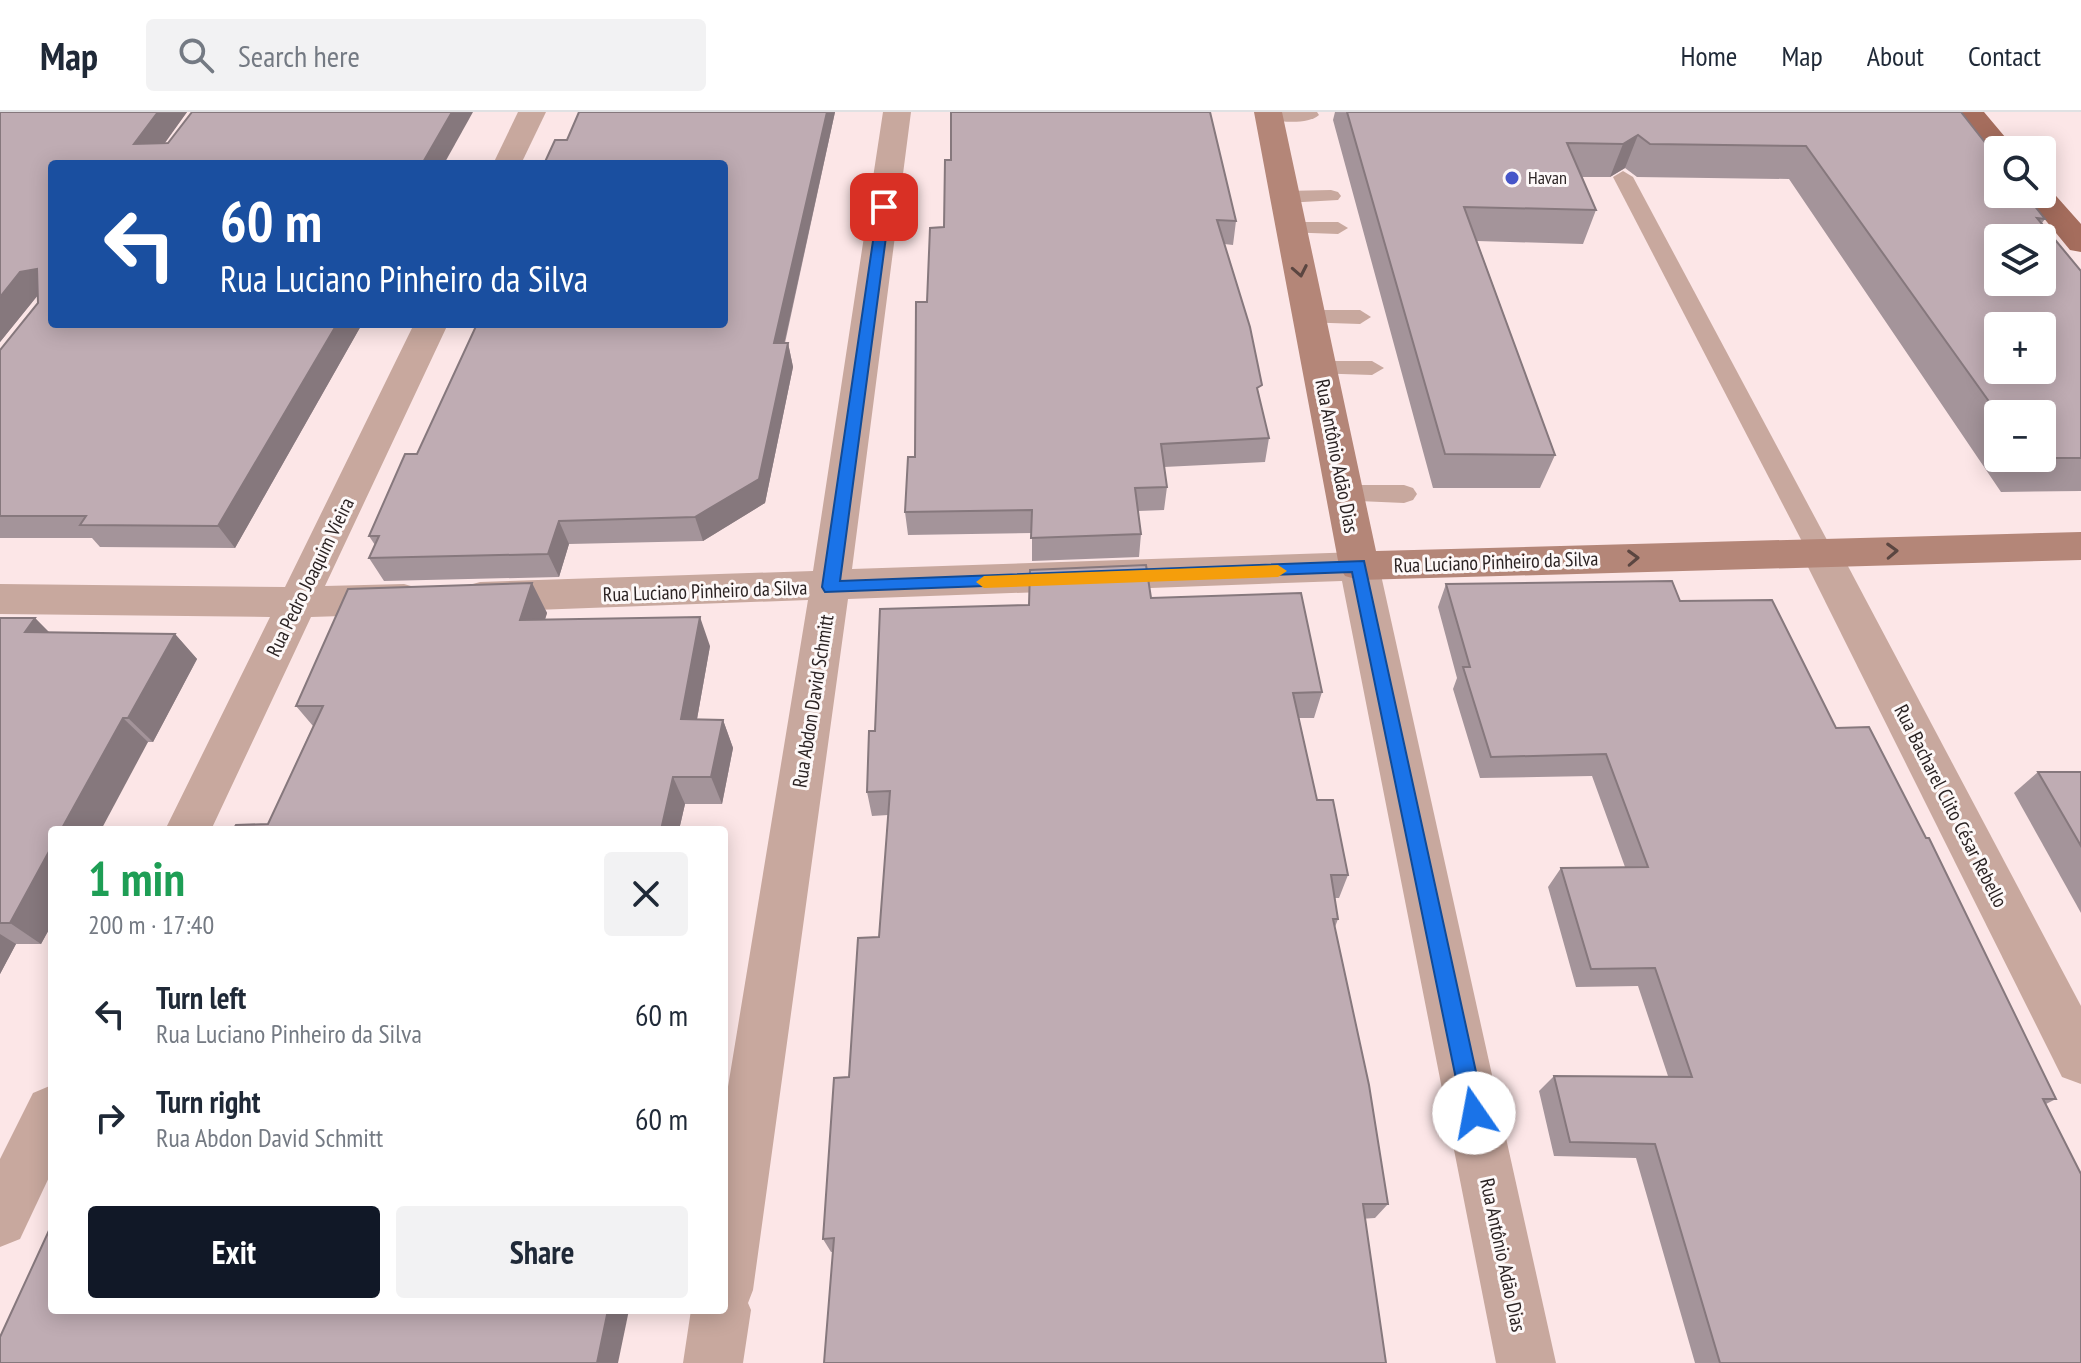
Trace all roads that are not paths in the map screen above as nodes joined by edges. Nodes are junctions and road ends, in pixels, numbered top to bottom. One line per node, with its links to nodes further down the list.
1 (532, 112): 7 (street)
2 (897, 112): 24 (street, Rua Abdon David Schmitt)
3 (1969, 112): 6 (main road)
4 (1269, 113): 5 (lane); 11 (main road, Rua Antônio Adão Dias)
5 (1310, 115)
6 (1990, 136)
7 (509, 160)
8 (1623, 177): 22 (lane)
9 (1331, 196): 11 (lane)
10 (2051, 208): 13 (main road)
11 (1288, 213): 12 (lane); 14 (main road, Rua Antônio Adão Dias, one-way to 14)
12 (1338, 228)
13 (2081, 243)
14 (1309, 317): 15 (lane); 17 (main road, Rua Antônio Adão Dias)
15 (1360, 317)
16 (429, 328): 26 (street, Rua Pedro Joaquim Vieira)
17 (1319, 368): 18 (lane); 19 (main road, Rua Antônio Adão Dias)
18 (1372, 368)
19 (1345, 494): 20 (lane); 23 (main road, Rua Antônio Adão Dias)
20 (1404, 494)
21 (2081, 546): 22 (main road, Rua Luciano Pinheiro da Silva, one-way to 21)
22 (1821, 553): 23 (main road, Rua Luciano Pinheiro da Silva, one-way to 22); 28 (street, Rua Bacharel Clito César Rebello)
23 (1359, 566): 24 (street, Rua Luciano Pinheiro da Silva); 34 (street, Rua Antônio Adão Dias)
24 (830, 587): 26 (street, Rua Luciano Pinheiro da Silva); 31 (street, Rua Abdon David Schmitt)
25 (0, 599): 26 (street, Rua Luciano Pinheiro da Silva)
26 (298, 602): 27 (street, Rua Pedro Joaquim Vieira)
27 (190, 826)
28 (2081, 1059)
29 (48, 1120): 30 (street)
30 (0, 1219)
31 (728, 1263)
32 (720, 1314): 33 (street)
33 (713, 1363)
34 (1526, 1363)

